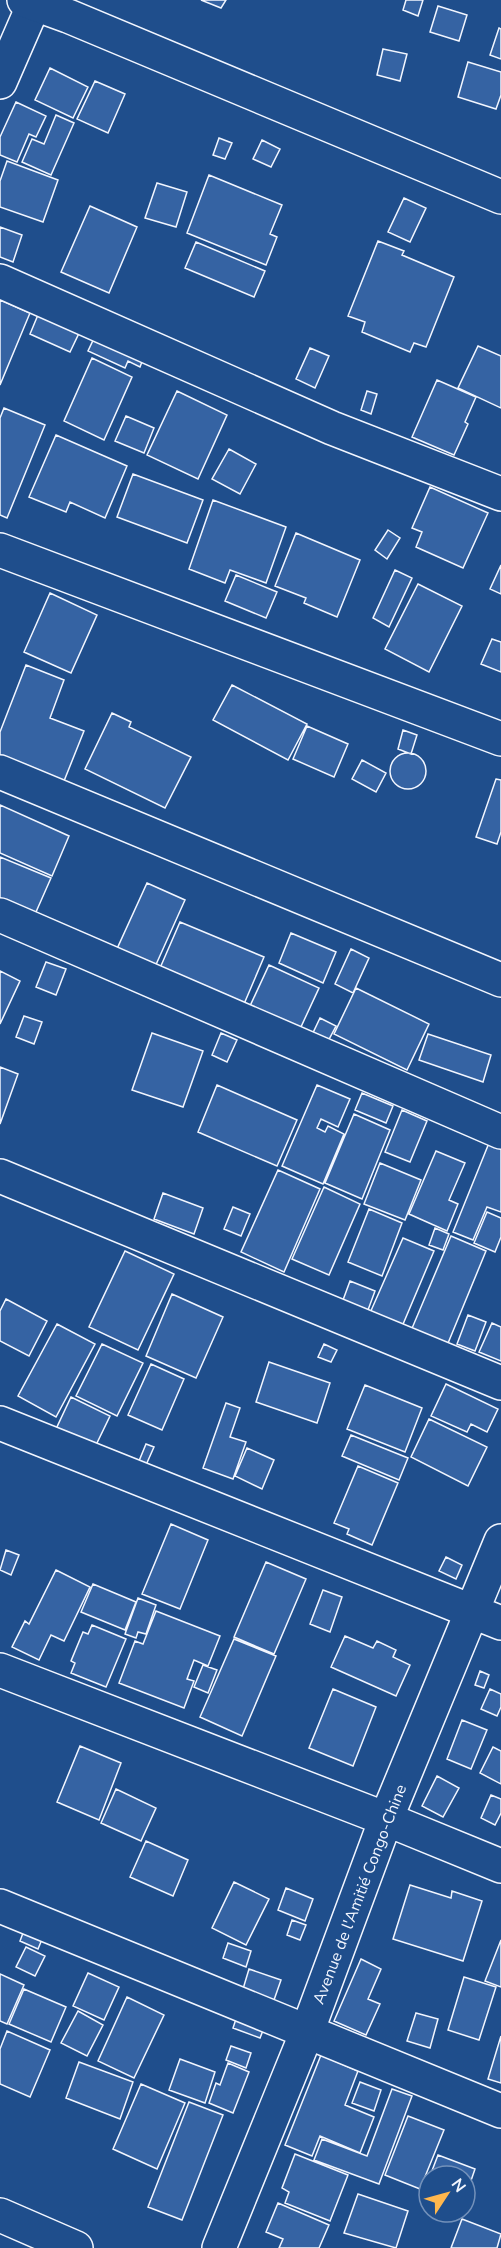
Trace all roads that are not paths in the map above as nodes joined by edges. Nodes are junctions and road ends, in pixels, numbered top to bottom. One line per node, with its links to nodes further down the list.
1 (29, 2): 2 (main road); 3 (main road)
2 (73, 8): 4 (main road)
3 (0, 82)
4 (501, 197)
5 (0, 281): 6 (main road)
6 (501, 494)
7 (0, 550): 8 (main road)
8 (501, 739)
9 (0, 772): 11 (main road)
10 (0, 915): 12 (main road)
11 (501, 980)
12 (501, 1132)
13 (0, 1176): 14 (main road)
14 (501, 1383)
15 (0, 1423): 17 (main road)
16 (501, 1540): 17 (main road, Avenue de l'Amitié Congo-Chine)
17 (486, 1617): 19 (main road, Avenue de l'Amitié Congo-Chine)
18 (0, 1670): 19 (main road)
19 (386, 1819): 20 (main road); 22 (main road, Avenue de l'Amitié Congo-Chine)
20 (501, 1866)
21 (0, 1906): 22 (main road)
22 (307, 2032): 23 (main road); 26 (main road, Avenue de l'Amitié Congo-Chine)
23 (501, 2111)
24 (0, 2215): 25 (main road)
25 (76, 2248)
26 (219, 2248)

